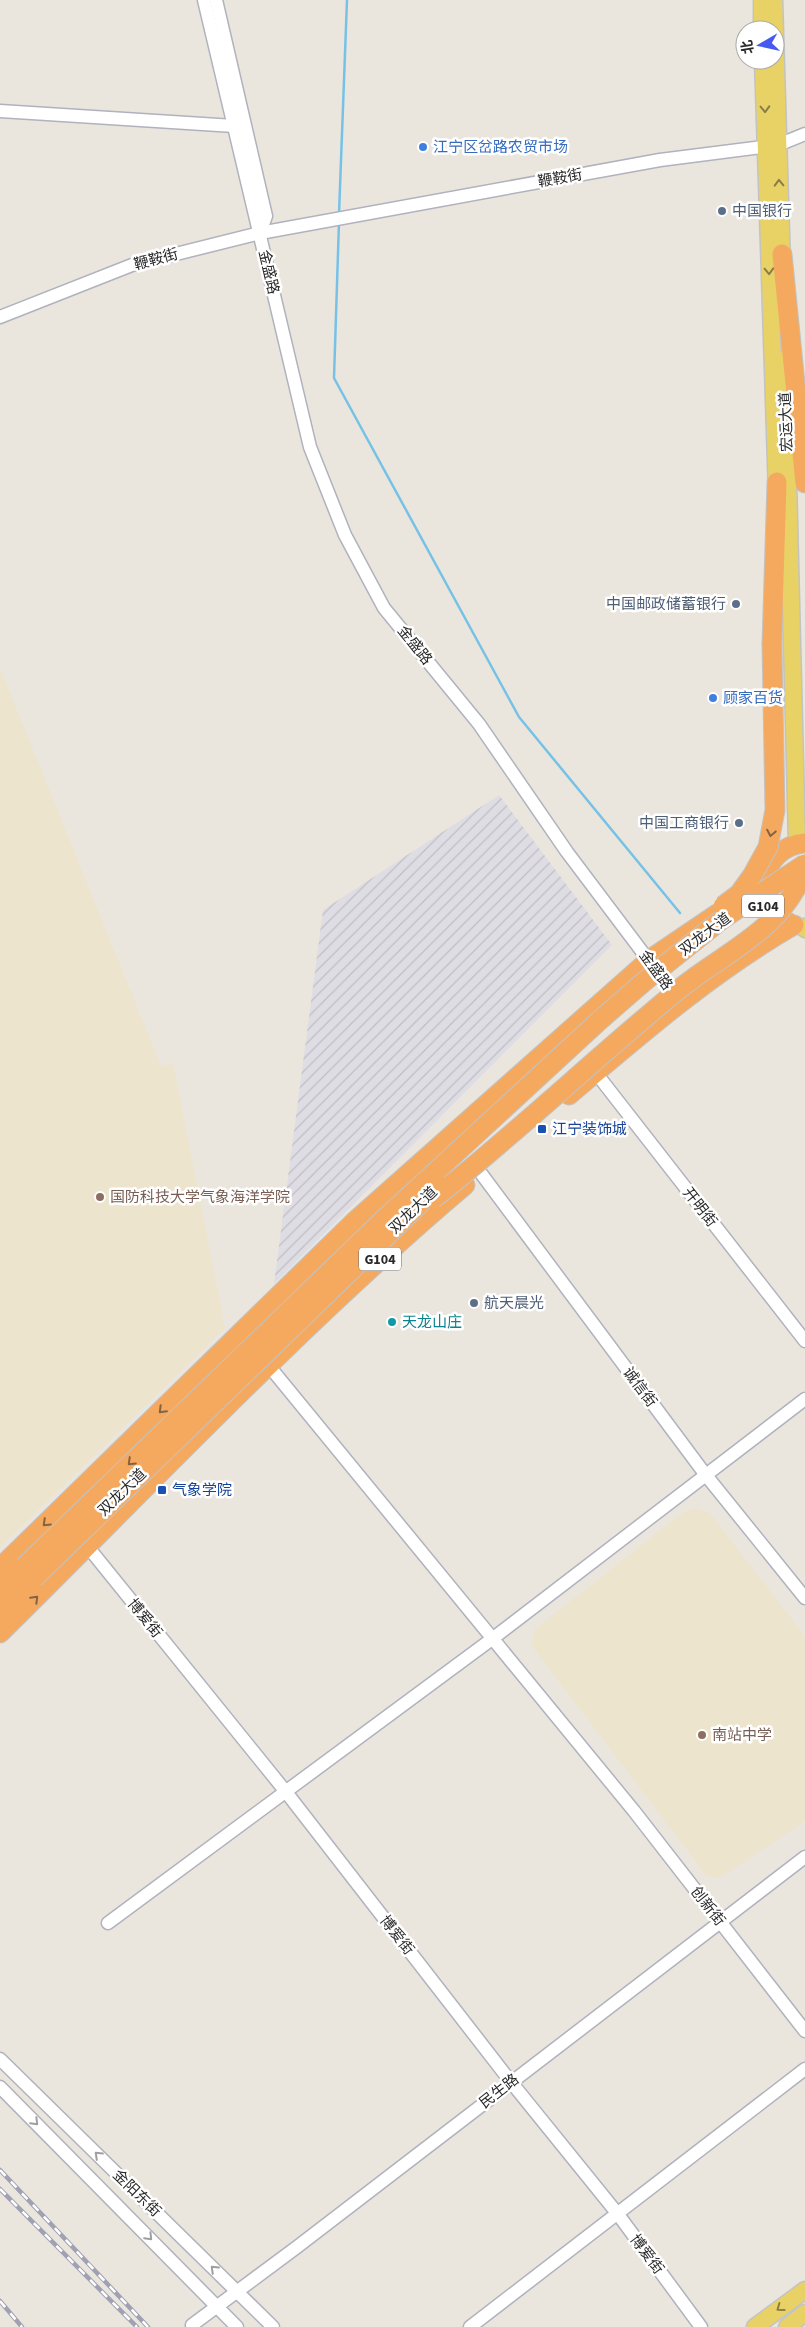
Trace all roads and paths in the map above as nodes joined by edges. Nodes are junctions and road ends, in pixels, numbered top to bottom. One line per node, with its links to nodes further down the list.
1 (204, 0): 9 (street, 金盛路)
2 (216, 0): 12 (street, 金盛路)
3 (762, 0): 5 (main road)
4 (774, 0): 11 (main road, 宏运大道)
5 (762, 20)
6 (764, 70): 11 (main road, 宏运大道, one-way to 11)
7 (0, 111): 9 (street)
8 (805, 124): 11 (street)
9 (234, 126): 12 (street, 金盛路)
10 (805, 134): 11 (street, 鞭鞍街)
11 (772, 145): 12 (street, 鞭鞍街); 13 (main road, 宏运大道, one-way to 11); 15 (main road, 宏运大道, one-way to 15)
12 (260, 233): 14 (street, 鞭鞍街); 23 (street, 金盛路)
13 (782, 254): 16 (highway); 17 (main road, 宏运大道)
14 (0, 317)
15 (777, 482): 17 (main road, 宏运大道); 31 (highway, one-way to 31, bridge)
16 (805, 483)
17 (797, 844): 21 (highway)
18 (805, 864): 31 (highway, 双龙大道 / G104, bridge)
19 (805, 870): 27 (highway, bridge)
20 (805, 877): 27 (highway, 双龙大道 / G104, bridge)
21 (764, 884): 22 (highway); 23 (highway, 双龙大道 / G104)
22 (802, 927): 24 (highway, 双龙大道 / G104)
23 (648, 960): 24 (street, 金盛路); 34 (highway, 双龙大道 / G104, one-way to 34)
24 (680, 1002): 25 (highway, 双龙大道 / G104)
25 (596, 1073): 26 (highway, 双龙大道 / G104); 28 (street, 开明街)
26 (480, 1172): 29 (highway, 双龙大道 / G104); 32 (street, 诚信街)
27 (390, 1232): 35 (highway, 双龙大道 / G104, bridge)
28 (805, 1341)
29 (269, 1366): 33 (highway, 双龙大道 / G104); 40 (street, 创新街)
30 (805, 1399): 32 (street)
31 (159, 1434): 35 (highway, 双龙大道 / G104, one-way to 35, bridge)
32 (705, 1474): 37 (street, 诚信街); 40 (street)
33 (88, 1547): 39 (highway, 双龙大道 / G104, one-way to 33); 41 (street, 博爱街)
34 (0, 1568)
35 (28, 1573): 36 (highway, 双龙大道 / G104); 38 (highway, 双龙大道 / G104)
36 (0, 1589)
37 (805, 1598)
38 (0, 1610)
39 (0, 1633)
40 (492, 1639): 41 (street); 43 (street, 创新街)
41 (286, 1792): 44 (street); 48 (street, 博爱街)
42 (805, 1857): 43 (street, 民生路)
43 (720, 1922): 45 (street, 创新街); 48 (street, 民生路)
44 (108, 1924)
45 (805, 2030)
46 (0, 2059): 52 (street, 金阳东街, one-way to 46)
47 (805, 2069): 50 (street)
48 (511, 2082): 50 (street, 博爱街); 52 (street, 民生路)
49 (0, 2087): 53 (street, 金阳东街, one-way to 53)
50 (617, 2213): 58 (street); 59 (street, 博爱街)
51 (805, 2290): 60 (main road, one-way to 60)
52 (237, 2292): 53 (street, 民生路); 57 (street, 金阳东街)
53 (218, 2307): 55 (street, 民生路); 56 (street, 金阳东街)
54 (805, 2313): 61 (main road)
55 (192, 2325)
56 (237, 2327)
57 (274, 2327)
58 (470, 2327)
59 (701, 2327)
60 (755, 2327)
61 (787, 2327)

